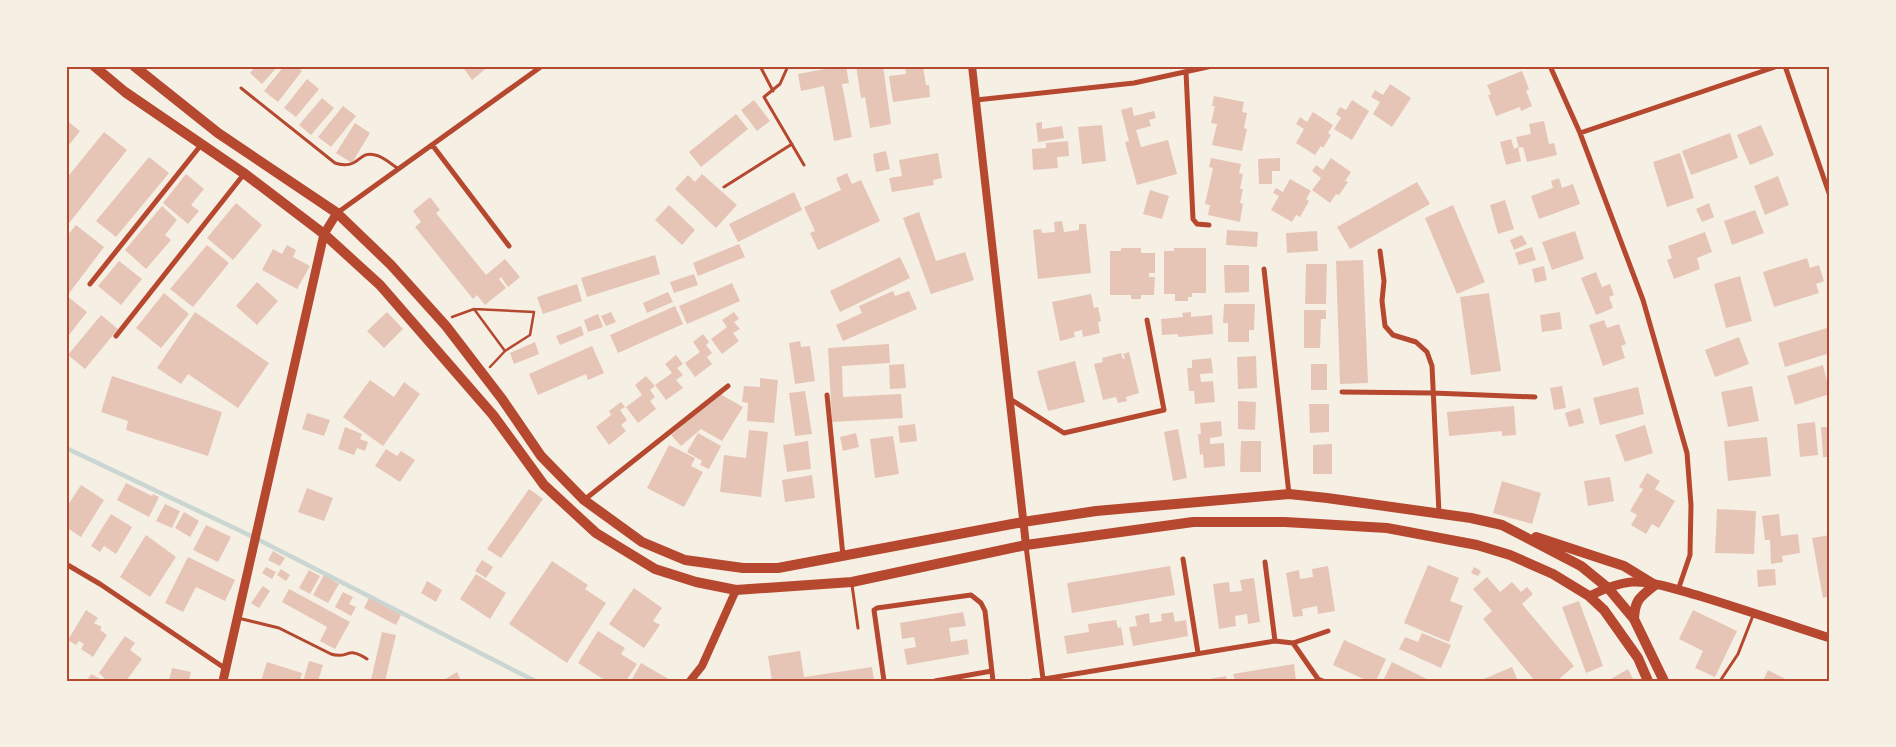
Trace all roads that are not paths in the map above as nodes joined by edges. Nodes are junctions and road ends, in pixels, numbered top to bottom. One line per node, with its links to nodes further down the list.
1 (94, 66): 16 (main road)
2 (134, 66): 24 (main road)
3 (542, 66): 18 (street)
4 (760, 66): 13 (lane)
5 (788, 66): 13 (lane)
6 (972, 66): 14 (street)
7 (1212, 66): 11 (street)
8 (1550, 66): 15 (street)
9 (1778, 66): 15 (street)
10 (1785, 66): 23 (street)
11 (1186, 72): 14 (street); 25 (street)
12 (241, 88): 20 (lane)
13 (773, 91): 17 (lane)
14 (976, 100): 38 (street)
15 (1580, 133): 53 (street)
16 (202, 144): 21 (main road); 30 (street)
17 (792, 144): 19 (lane); 22 (lane)
18 (433, 146): 20 (street); 27 (street)
19 (804, 164)
20 (400, 169): 24 (street)
21 (244, 174): 26 (main road); 32 (street)
22 (724, 187)
23 (1830, 196)
24 (337, 214): 26 (main road); 40 (main road)
25 (1209, 225)
26 (324, 234): 52 (main road); 56 (main road)
27 (509, 246)
28 (1380, 251): 35 (street)
29 (1264, 269): 39 (street)
30 (90, 284)
31 (1147, 320): 38 (street)
32 (116, 336)
33 (728, 386): 40 (street)
34 (1342, 392): 35 (street)
35 (1433, 393): 37 (street); 41 (street)
36 (827, 395): 45 (street)
37 (1535, 397)
38 (1010, 399): 42 (street)
39 (1289, 494): 41 (main road); 42 (main road)
40 (584, 500): 45 (main road)
41 (1439, 514): 43 (main road)
42 (1023, 522): 44 (street); 45 (main road)
43 (1502, 525): 50 (main road); 51 (main road)
44 (1026, 545): 49 (main road); 54 (main road); 67 (street)
45 (843, 556)
46 (1182, 559): 63 (street)
47 (1265, 562): 61 (street)
48 (66, 564): 65 (street)
49 (852, 582): 52 (main road); 58 (lane)
50 (1655, 585): 51 (main road); 53 (main road); 57 (main road)
51 (1608, 588): 54 (main road); 57 (main road)
52 (736, 590): 69 (street)
53 (1678, 590): 55 (main road)
54 (1589, 596): 75 (main road)
55 (1754, 613): 60 (main road); 77 (lane)
56 (237, 618): 64 (lane); 65 (main road)
57 (1634, 619): 76 (main road)
58 (858, 628)
59 (1328, 631): 62 (street)
60 (1830, 638)
61 (1275, 641): 62 (street); 63 (street)
62 (1293, 643): 74 (street)
63 (1198, 653): 67 (street)
64 (367, 659)
65 (226, 669): 68 (main road)
66 (992, 671): 70 (street); 71 (street); 72 (street)
67 (1043, 678): 73 (street)
68 (223, 681)
69 (690, 681)
70 (884, 681)
71 (935, 681)
72 (993, 681)
73 (1032, 681)
74 (1323, 681)
75 (1648, 681)
76 (1664, 681)
77 (1720, 681)

